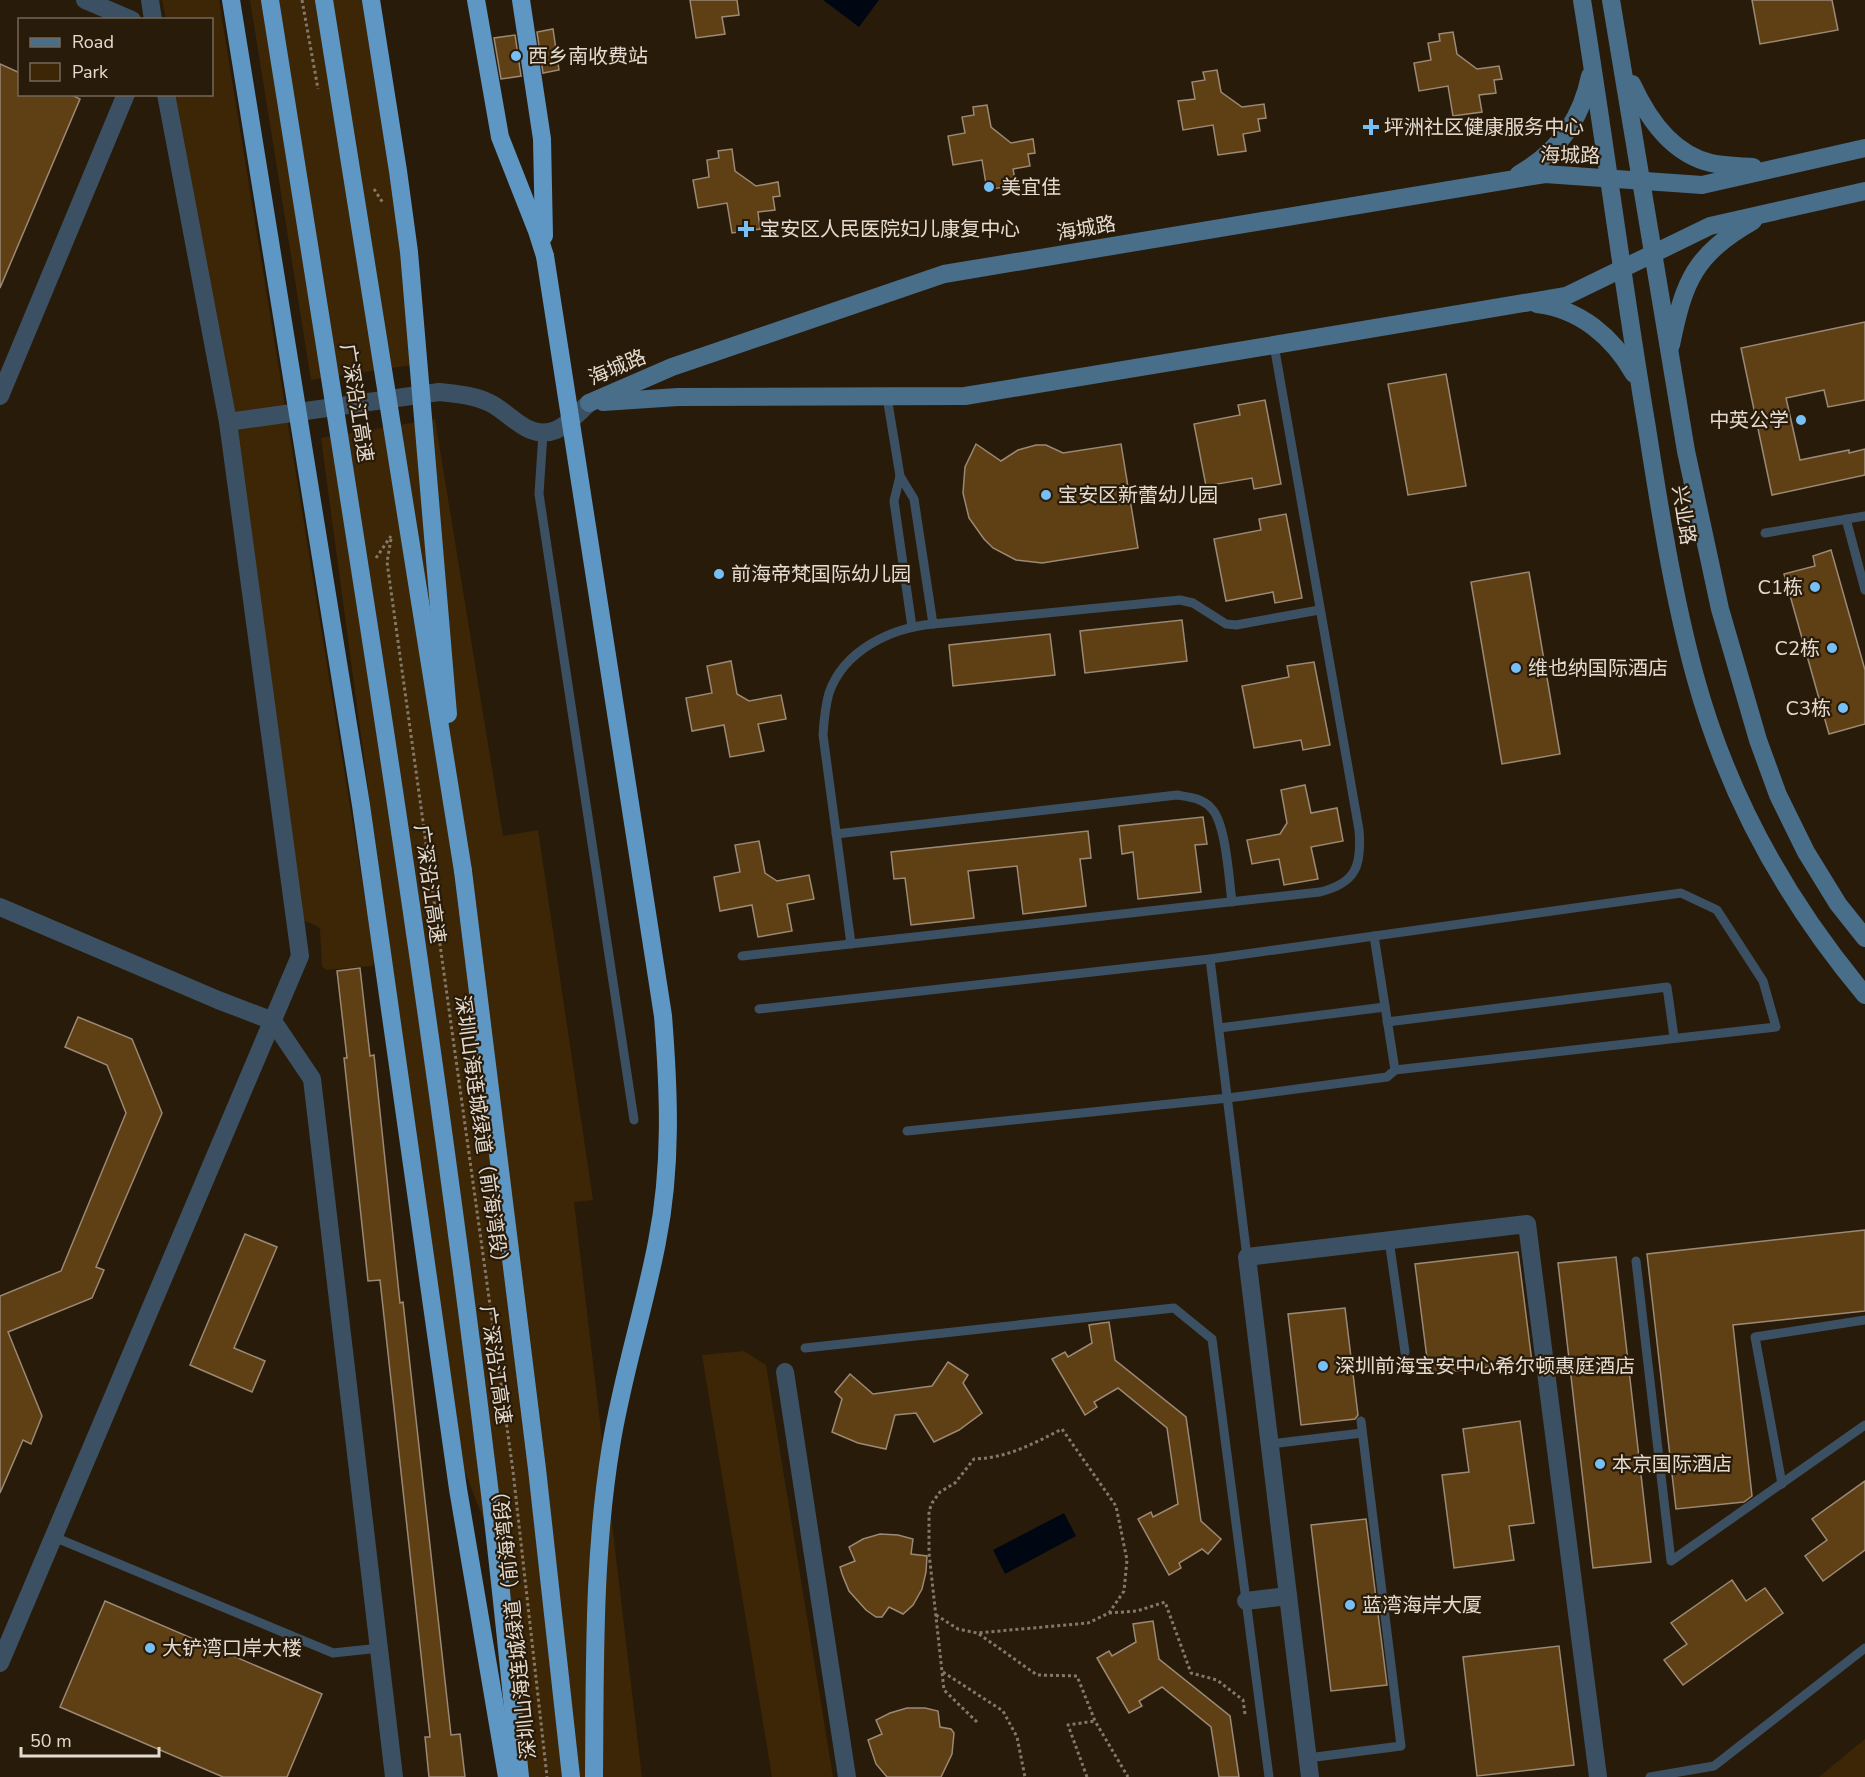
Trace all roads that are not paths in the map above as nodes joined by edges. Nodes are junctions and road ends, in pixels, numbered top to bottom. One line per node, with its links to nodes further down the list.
1 (85, 0): 11 (street)
2 (150, 0): 12 (street)
3 (231, 0): 84 (highway, bridge)
4 (270, 0): 85 (highway, 广深沿江高速, bridge)
5 (324, 0): 45 (highway, 广深沿江高速, bridge)
6 (371, 0): 45 (highway, bridge)
7 (476, 0): 25 (highway)
8 (521, 0): 25 (highway)
9 (1582, 0): 13 (main road, 兴业路)
10 (1611, 0): 14 (main road, 兴业路)
11 (127, 18)
12 (153, 18)
13 (1591, 57): 19 (main road, 兴业路); 20 (main road)
14 (1621, 58): 18 (main road); 21 (main road, 兴业路)
15 (125, 96): 31 (street)
16 (166, 96): 34 (street)
17 (1865, 148): 18 (main road, 海城路)
18 (1779, 167): 21 (main road, 海城路)
19 (1609, 178): 20 (main road, 海城路); 21 (main road, 海城路); 26 (main road, 兴业路)
20 (1502, 181): 33 (main road, 海城路)
21 (1641, 181): 24 (main road, 兴业路)
22 (1865, 191): 23 (main road, 海城路)
23 (1766, 213): 24 (main road, 海城路); 29 (main road)
24 (1653, 254): 26 (main road, 海城路); 29 (main road, 兴业路)
25 (545, 256): 87 (highway, bridge)
26 (1622, 269): 27 (main road, 海城路); 30 (main road, 兴业路)
27 (1523, 303): 28 (main road, 海城路); 30 (main road)
28 (1274, 345): 32 (main road, 海城路); 41 (lane)
29 (1669, 355): 49 (main road, 兴业路)
30 (1641, 392): 53 (main road, 兴业路)
31 (0, 396)
32 (887, 397): 33 (main road, 海城路); 36 (lane)
33 (589, 403): 35 (street)
34 (228, 422): 35 (street); 56 (street)
35 (543, 433): 62 (lane)
36 (900, 476): 42 (lane); 43 (lane)
37 (1865, 516): 38 (lane)
38 (1845, 519): 39 (lane); 40 (lane)
39 (1765, 534)
40 (1865, 590)
41 (1319, 610): 42 (lane); 46 (lane)
42 (933, 624): 43 (lane)
43 (912, 627): 44 (lane)
44 (836, 834): 46 (lane); 50 (lane)
45 (463, 871): 86 (highway, 广深沿江高速)
46 (1232, 902): 50 (lane)
47 (0, 907): 56 (street)
48 (1374, 936): 52 (lane); 54 (lane); 59 (lane)
49 (1865, 939)
50 (851, 944): 51 (lane)
51 (742, 956)
52 (1210, 959): 55 (lane); 58 (lane)
53 (1865, 995)
54 (1385, 1007): 57 (lane); 58 (lane)
55 (759, 1009)
56 (273, 1021): 76 (street); 79 (street)
57 (1387, 1022): 59 (lane); 60 (lane)
58 (1219, 1028): 61 (lane)
59 (1674, 1037): 60 (lane)
60 (1395, 1070): 61 (lane)
61 (1228, 1098): 63 (lane); 65 (lane)
62 (633, 1120)
63 (907, 1131)
64 (1389, 1240): 65 (street); 69 (lane); 91 (street)
65 (1247, 1257): 74 (street)
66 (1636, 1261): 75 (lane)
67 (1865, 1320): 75 (lane)
68 (805, 1348): 78 (lane)
69 (1405, 1352)
70 (785, 1372): 88 (street)
71 (1361, 1420): 73 (lane)
72 (1865, 1425): 75 (lane)
73 (1362, 1433): 74 (lane); 82 (lane)
74 (1270, 1443): 77 (street)
75 (1782, 1484)
76 (54, 1538): 79 (lane); 81 (street)
77 (1288, 1596): 78 (street); 82 (street)
78 (1246, 1601): 89 (lane)
79 (380, 1648): 83 (street)
80 (1865, 1648): 92 (lane)
81 (0, 1663)
82 (1308, 1758): 90 (street)
83 (394, 1777)
84 (507, 1777)
85 (520, 1777)
86 (571, 1777)
87 (594, 1777)
88 (847, 1777)
89 (1269, 1777)
90 (1310, 1777)
91 (1598, 1777)
92 (1650, 1777)

